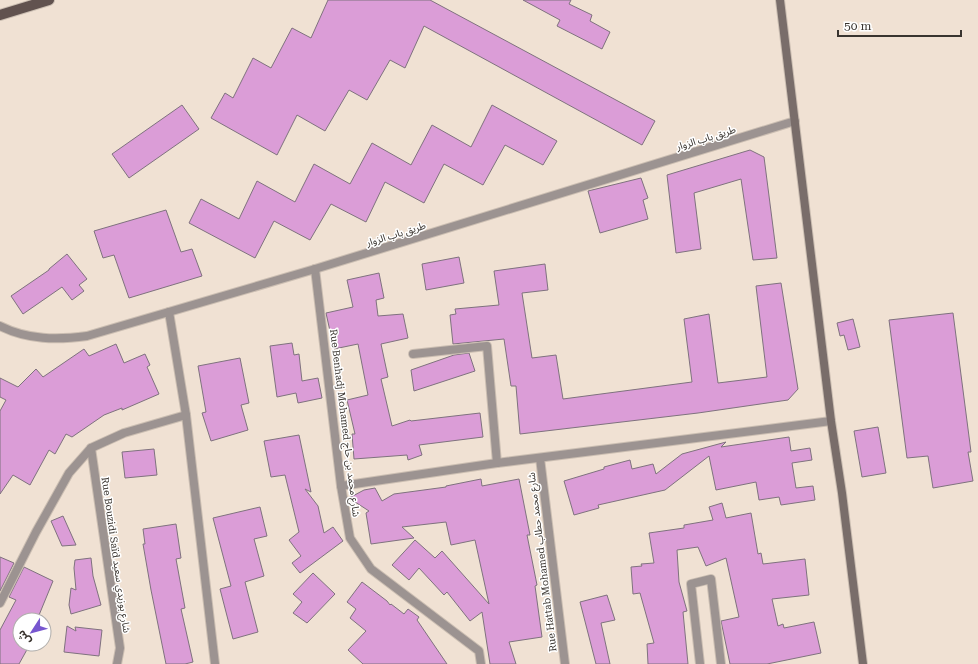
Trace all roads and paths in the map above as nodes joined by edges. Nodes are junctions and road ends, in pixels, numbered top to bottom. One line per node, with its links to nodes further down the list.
1 (49, 0): 3 (main road)
2 (780, 0): 4 (main road)
3 (0, 15)
4 (795, 121): 5 (street, طريق باب الزوار); 10 (main road)
5 (315, 269): 6 (street, طريق باب الزوار); 14 (street, Rue Benhadj Mohamed شارع محمد بن حاج)
6 (169, 312): 7 (street, طريق باب الزوار); 9 (street)
7 (1, 329)
8 (413, 354): 13 (street)
9 (186, 415): 11 (street); 17 (street)
10 (831, 420): 12 (street); 22 (main road)
11 (91, 448): 15 (street); 16 (street, Rue Bouzidi Saïd شارع بوزيدي سعيد)
12 (540, 458): 13 (street); 19 (street, Rue Hattab Mohamed شارع محمد حطاب)
13 (497, 463): 14 (street)
14 (341, 486): 18 (street, Rue Benhadj Mohamed شارع محمد بن حاج)
15 (0, 602)
16 (117, 664)
17 (215, 664)
18 (481, 664)
19 (565, 664)
20 (700, 664): 21 (street)
21 (721, 664)
22 (863, 664)

